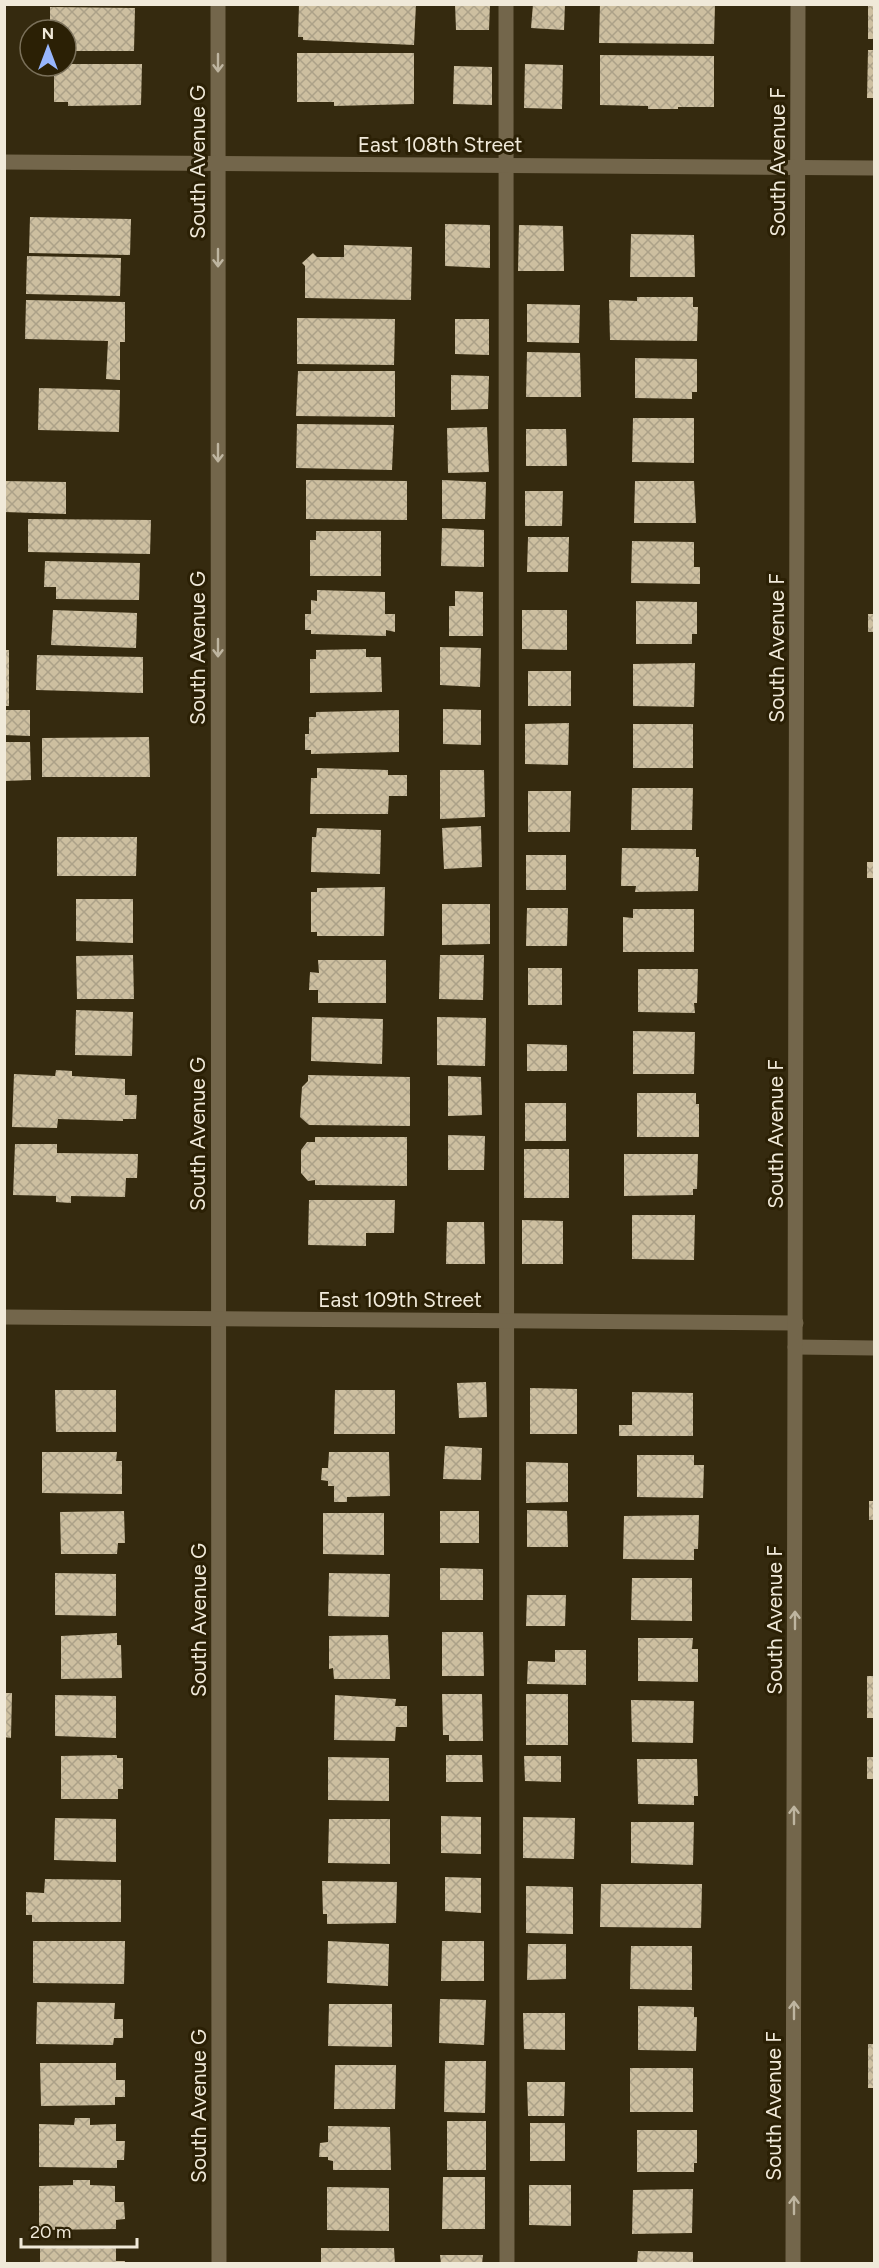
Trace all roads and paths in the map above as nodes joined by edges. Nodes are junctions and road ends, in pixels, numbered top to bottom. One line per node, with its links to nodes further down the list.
1 (218, 4): 5 (street, South Avenue G, one-way to 5)
2 (506, 4): 6 (street)
3 (798, 4): 7 (street, South Avenue F)
4 (4, 162): 5 (street, East 108th Street)
5 (218, 164): 6 (street, East 108th Street); 10 (street, South Avenue G, one-way to 10)
6 (506, 166): 7 (street, East 108th Street); 11 (street)
7 (798, 168): 8 (street, East 108th Street); 12 (street, South Avenue F)
8 (874, 168)
9 (4, 1317): 10 (street, East 109th Street)
10 (218, 1318): 11 (street, East 109th Street); 15 (street, South Avenue G)
11 (507, 1321): 12 (street, East 109th Street); 16 (street)
12 (796, 1323): 13 (street, South Avenue F)
13 (795, 1347): 14 (street); 17 (street, South Avenue F, one-way to 13)
14 (874, 1348)
15 (219, 2264)
16 (507, 2264)
17 (794, 2264)

